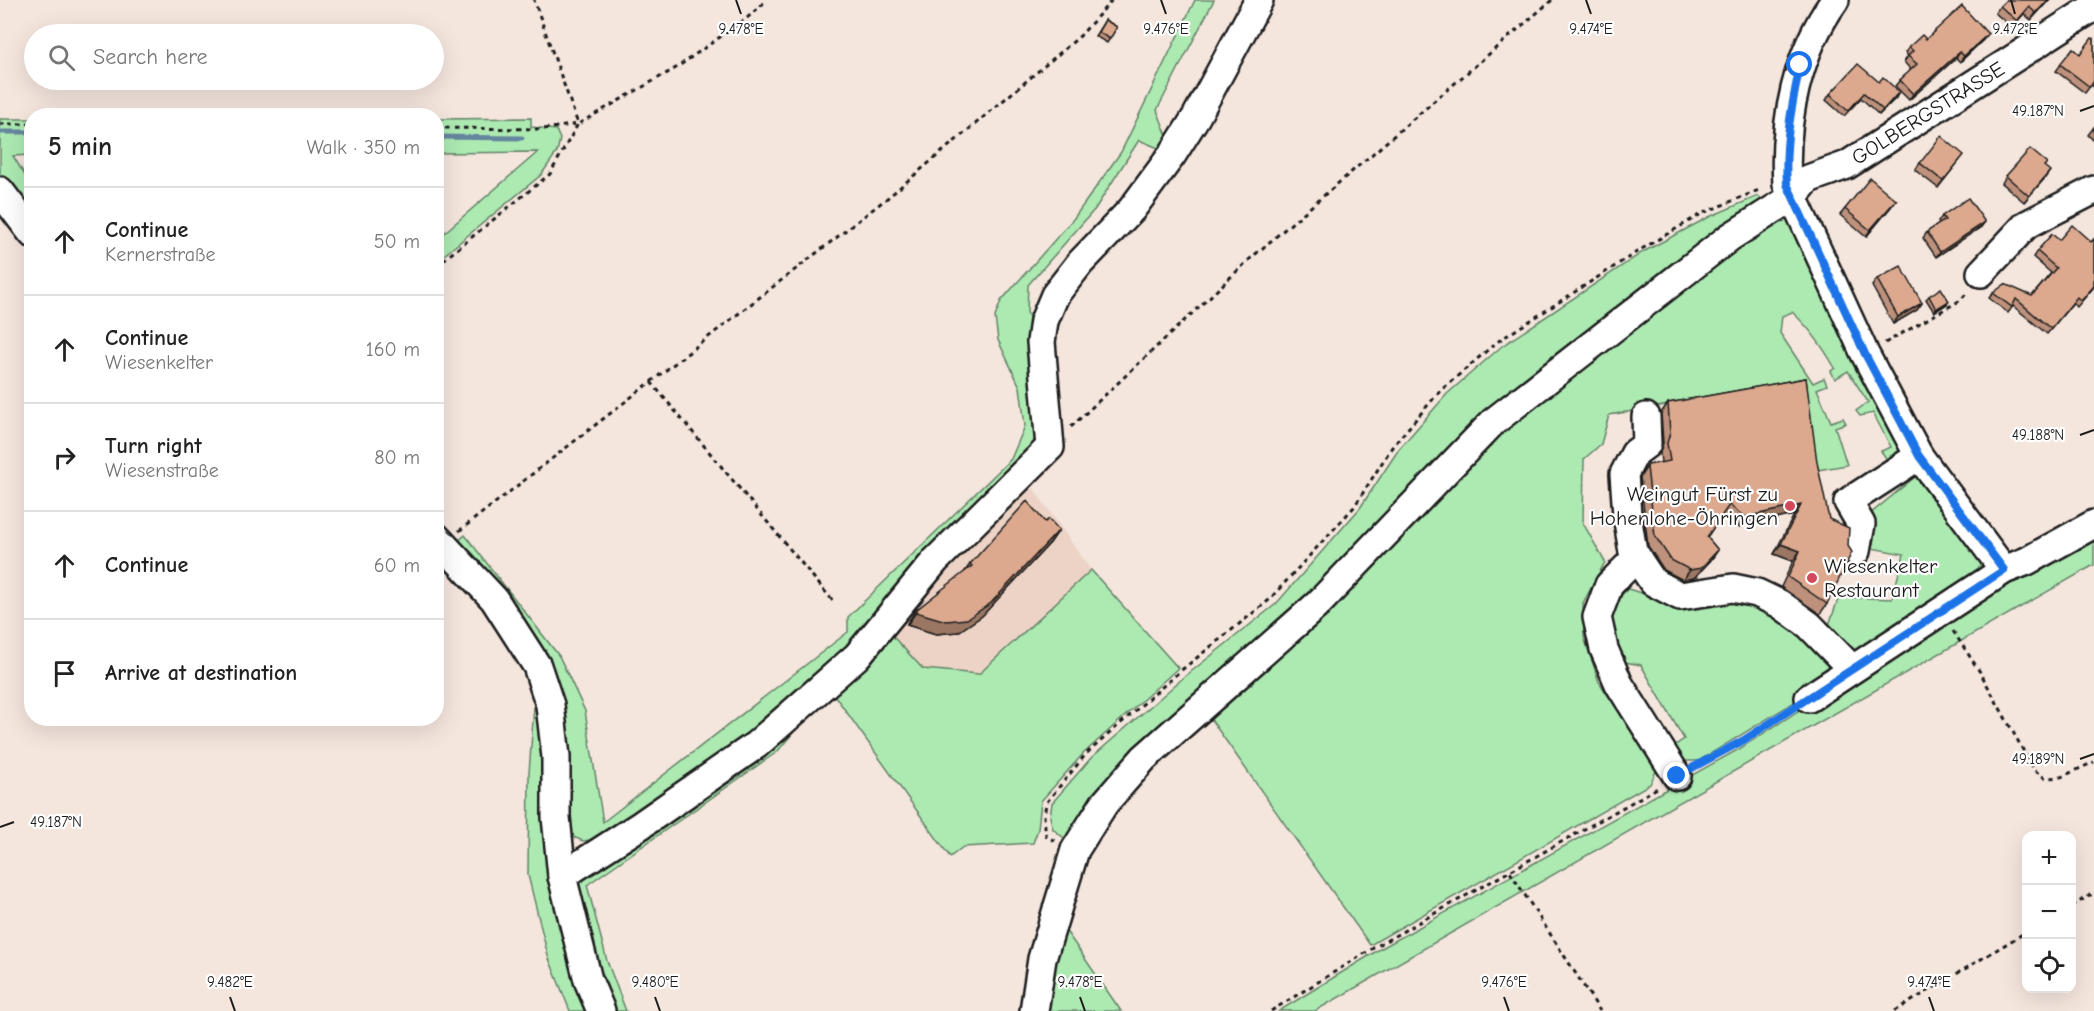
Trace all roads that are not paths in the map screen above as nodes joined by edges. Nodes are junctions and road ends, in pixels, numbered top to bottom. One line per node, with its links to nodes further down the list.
1 (1259, 0): 19 (street)
2 (1835, 0): 4 (street)
3 (2094, 7): 4 (street, GOLBERGSTRASSE)
4 (1790, 190): 10 (street); 21 (street, GOLBERGSTRASSE)
5 (2094, 190): 8 (street)
6 (0, 191): 7 (street)
7 (24, 222)
8 (1981, 273)
9 (1646, 417): 14 (street)
10 (1919, 456): 13 (street); 15 (street)
11 (2094, 524): 15 (street)
12 (444, 544): 19 (street)
13 (1856, 551)
14 (1637, 558): 16 (street); 18 (street)
15 (2004, 570): 16 (street)
16 (1852, 669): 17 (street)
17 (1809, 698)
18 (1677, 776)
19 (562, 876): 20 (street)
20 (601, 1011)
21 (1034, 1011)

